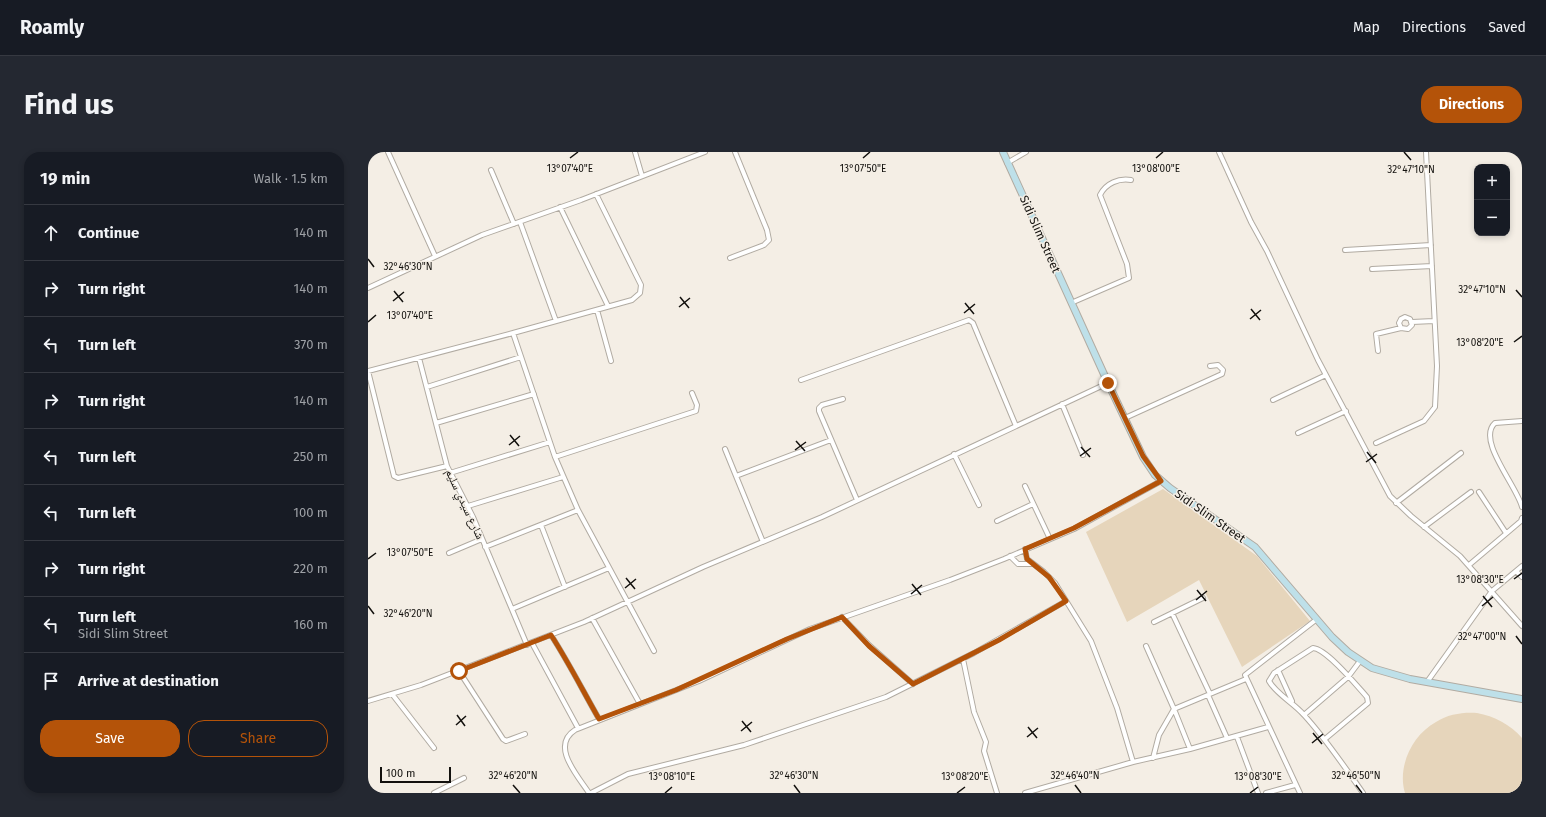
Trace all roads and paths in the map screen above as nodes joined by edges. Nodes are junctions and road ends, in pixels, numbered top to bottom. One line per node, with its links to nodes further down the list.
1 (388, 152): 19 (street)
2 (636, 152): 11 (street)
3 (702, 152): 11 (street)
4 (735, 152): 20 (street)
5 (1003, 152): 9 (main road, Sidi Slim Street)
6 (1026, 152): 9 (street)
7 (1220, 152): 38 (street)
8 (1426, 152): 17 (street)
9 (1007, 163): 24 (main road, Sidi Slim Street)
10 (491, 170): 16 (street)
11 (642, 176): 13 (street)
12 (1131, 180): 24 (street)
13 (596, 194): 14 (street); 25 (street)
14 (560, 207): 15 (street); 25 (street)
15 (520, 222): 16 (street); 27 (street)
16 (514, 224): 19 (street)
17 (1431, 245): 18 (street); 21 (street)
18 (1345, 250)
19 (435, 256): 23 (street)
20 (730, 258)
21 (1432, 266): 22 (street); 28 (street)
22 (1372, 270)
23 (368, 288)
24 (1071, 303): 40 (main road, Sidi Slim Street)
25 (608, 306): 26 (street)
26 (597, 310): 27 (street); 35 (street)
27 (556, 321): 31 (street)
28 (1434, 321): 29 (street); 55 (street)
29 (1412, 322): 30 (street); 30 (street)
30 (1401, 328): 32 (street)
31 (513, 333): 33 (street); 34 (street)
32 (1378, 351)
33 (522, 357): 41 (street); 43 (street)
34 (419, 358): 37 (street); 41 (street, شارع سيدي سليم)
35 (611, 361)
36 (1210, 366): 48 (street)
37 (368, 371): 61 (street)
38 (1326, 375): 45 (street); 47 (street)
39 (801, 380): 51 (street)
40 (1108, 383): 46 (street); 48 (main road, Sidi Slim Street)
41 (427, 387): 50 (street, شارع سيدي سليم)
42 (692, 393): 60 (street)
43 (534, 394): 50 (street); 54 (street)
44 (843, 399): 53 (street)
45 (1273, 400)
46 (1062, 404): 51 (street); 59 (street)
47 (1346, 411): 52 (street); 70 (street)
48 (1125, 418): 65 (main road, Sidi Slim Street)
49 (1522, 420): 74 (street)
50 (436, 423): 61 (street, شارع سيدي سليم)
51 (1016, 426): 58 (street)
52 (1298, 433)
53 (831, 440): 63 (street); 69 (street)
54 (550, 442): 60 (street); 62 (street)
55 (1376, 443)
56 (725, 450): 63 (street)
57 (1461, 453): 70 (street)
58 (954, 454): 69 (street); 72 (street)
59 (1083, 455)
60 (555, 457): 64 (street)
61 (447, 466): 62 (street, شارع سيدي سليم)
62 (450, 473): 73 (street, شارع سيدي سليم)
63 (736, 476): 83 (street)
64 (563, 477): 73 (street); 75 (street)
65 (1161, 481): 82 (street); 103 (main road, Sidi Slim Street)
66 (1024, 486): 71 (street)
67 (1471, 492): 79 (street)
68 (1479, 492): 80 (street)
69 (857, 500): 83 (street)
70 (1396, 503): 79 (street)
71 (1033, 504): 77 (street); 82 (street)
72 (979, 505)
73 (468, 506): 81 (street, شارع سيدي سليم)
74 (1522, 507)
75 (578, 510): 78 (street); 91 (street)
76 (1522, 518): 80 (street)
77 (997, 522)
78 (541, 525): 84 (street); 94 (street)
79 (1424, 527): 89 (street)
80 (1506, 533): 89 (street)
81 (482, 539): 84 (street, شارع سيدي سليم); 86 (street)
82 (1050, 539): 85 (street)
83 (763, 542): 97 (street)
84 (485, 547): 99 (street, شارع سيدي سليم)
85 (1025, 549): 87 (street); 88 (street)
86 (449, 553)
87 (1010, 556): 88 (street); 101 (street)
88 (1030, 564): 98 (street)
89 (1469, 565): 95 (street)
90 (1522, 566): 92 (street)
91 (610, 568): 94 (street); 97 (street)
92 (1516, 571): 93 (street); 95 (street)
93 (1522, 577)
94 (565, 587): 99 (street)
95 (1492, 591): 105 (street); 117 (street)
96 (1203, 598): 100 (street)
97 (628, 601): 102 (street); 110 (street)
98 (1066, 601): 111 (street); 137 (street)
99 (512, 609): 108 (street, شارع سيدي سليم)
100 (1172, 613): 104 (street); 120 (street)
101 (842, 617): 118 (street); 124 (street)
102 (592, 618): 106 (street); 124 (street)
103 (1317, 619): 112 (main road, Sidi Slim Street); 116 (street)
104 (1154, 622)
105 (1522, 626)
106 (551, 635): 107 (street); 127 (street)
107 (532, 643): 108 (street); 129 (street)
108 (527, 645): 114 (street)
109 (1146, 646): 125 (street)
110 (654, 651)
111 (963, 659): 118 (street); 142 (street)
112 (1360, 661): 115 (street); 117 (main road, Sidi Slim Street)
113 (1278, 670): 115 (street); 123 (street); 123 (street)
114 (459, 671): 119 (street); 130 (street)
115 (1348, 677): 126 (street); 133 (street)
116 (1246, 679): 120 (street); 128 (street)
117 (1428, 682): 121 (main road, Sidi Slim Street)
118 (913, 684): 141 (street)
119 (392, 694): 122 (street); 134 (street)
120 (1209, 695): 125 (street); 132 (street)
121 (1522, 699)
122 (368, 701)
123 (1293, 703): 126 (street)
124 (640, 704): 127 (street)
125 (1174, 709): 135 (street); 136 (street)
126 (1304, 715): 133 (street)
127 (599, 719): 129 (street)
128 (1268, 727): 131 (street); 139 (street)
129 (578, 728): 141 (street)
130 (525, 734)
131 (1237, 737): 132 (street); 144 (street)
132 (1227, 738): 135 (street)
133 (1325, 739): 147 (street)
134 (434, 748)
135 (1190, 749): 136 (street)
136 (1153, 758): 137 (street)
137 (1133, 762): 143 (street)
138 (464, 778): 140 (street)
139 (1296, 785): 145 (street); 146 (street)
140 (434, 793)
141 (590, 793)
142 (997, 793)
143 (1025, 793)
144 (1258, 793)
145 (1266, 793)
146 (1300, 793)
147 (1363, 793)

